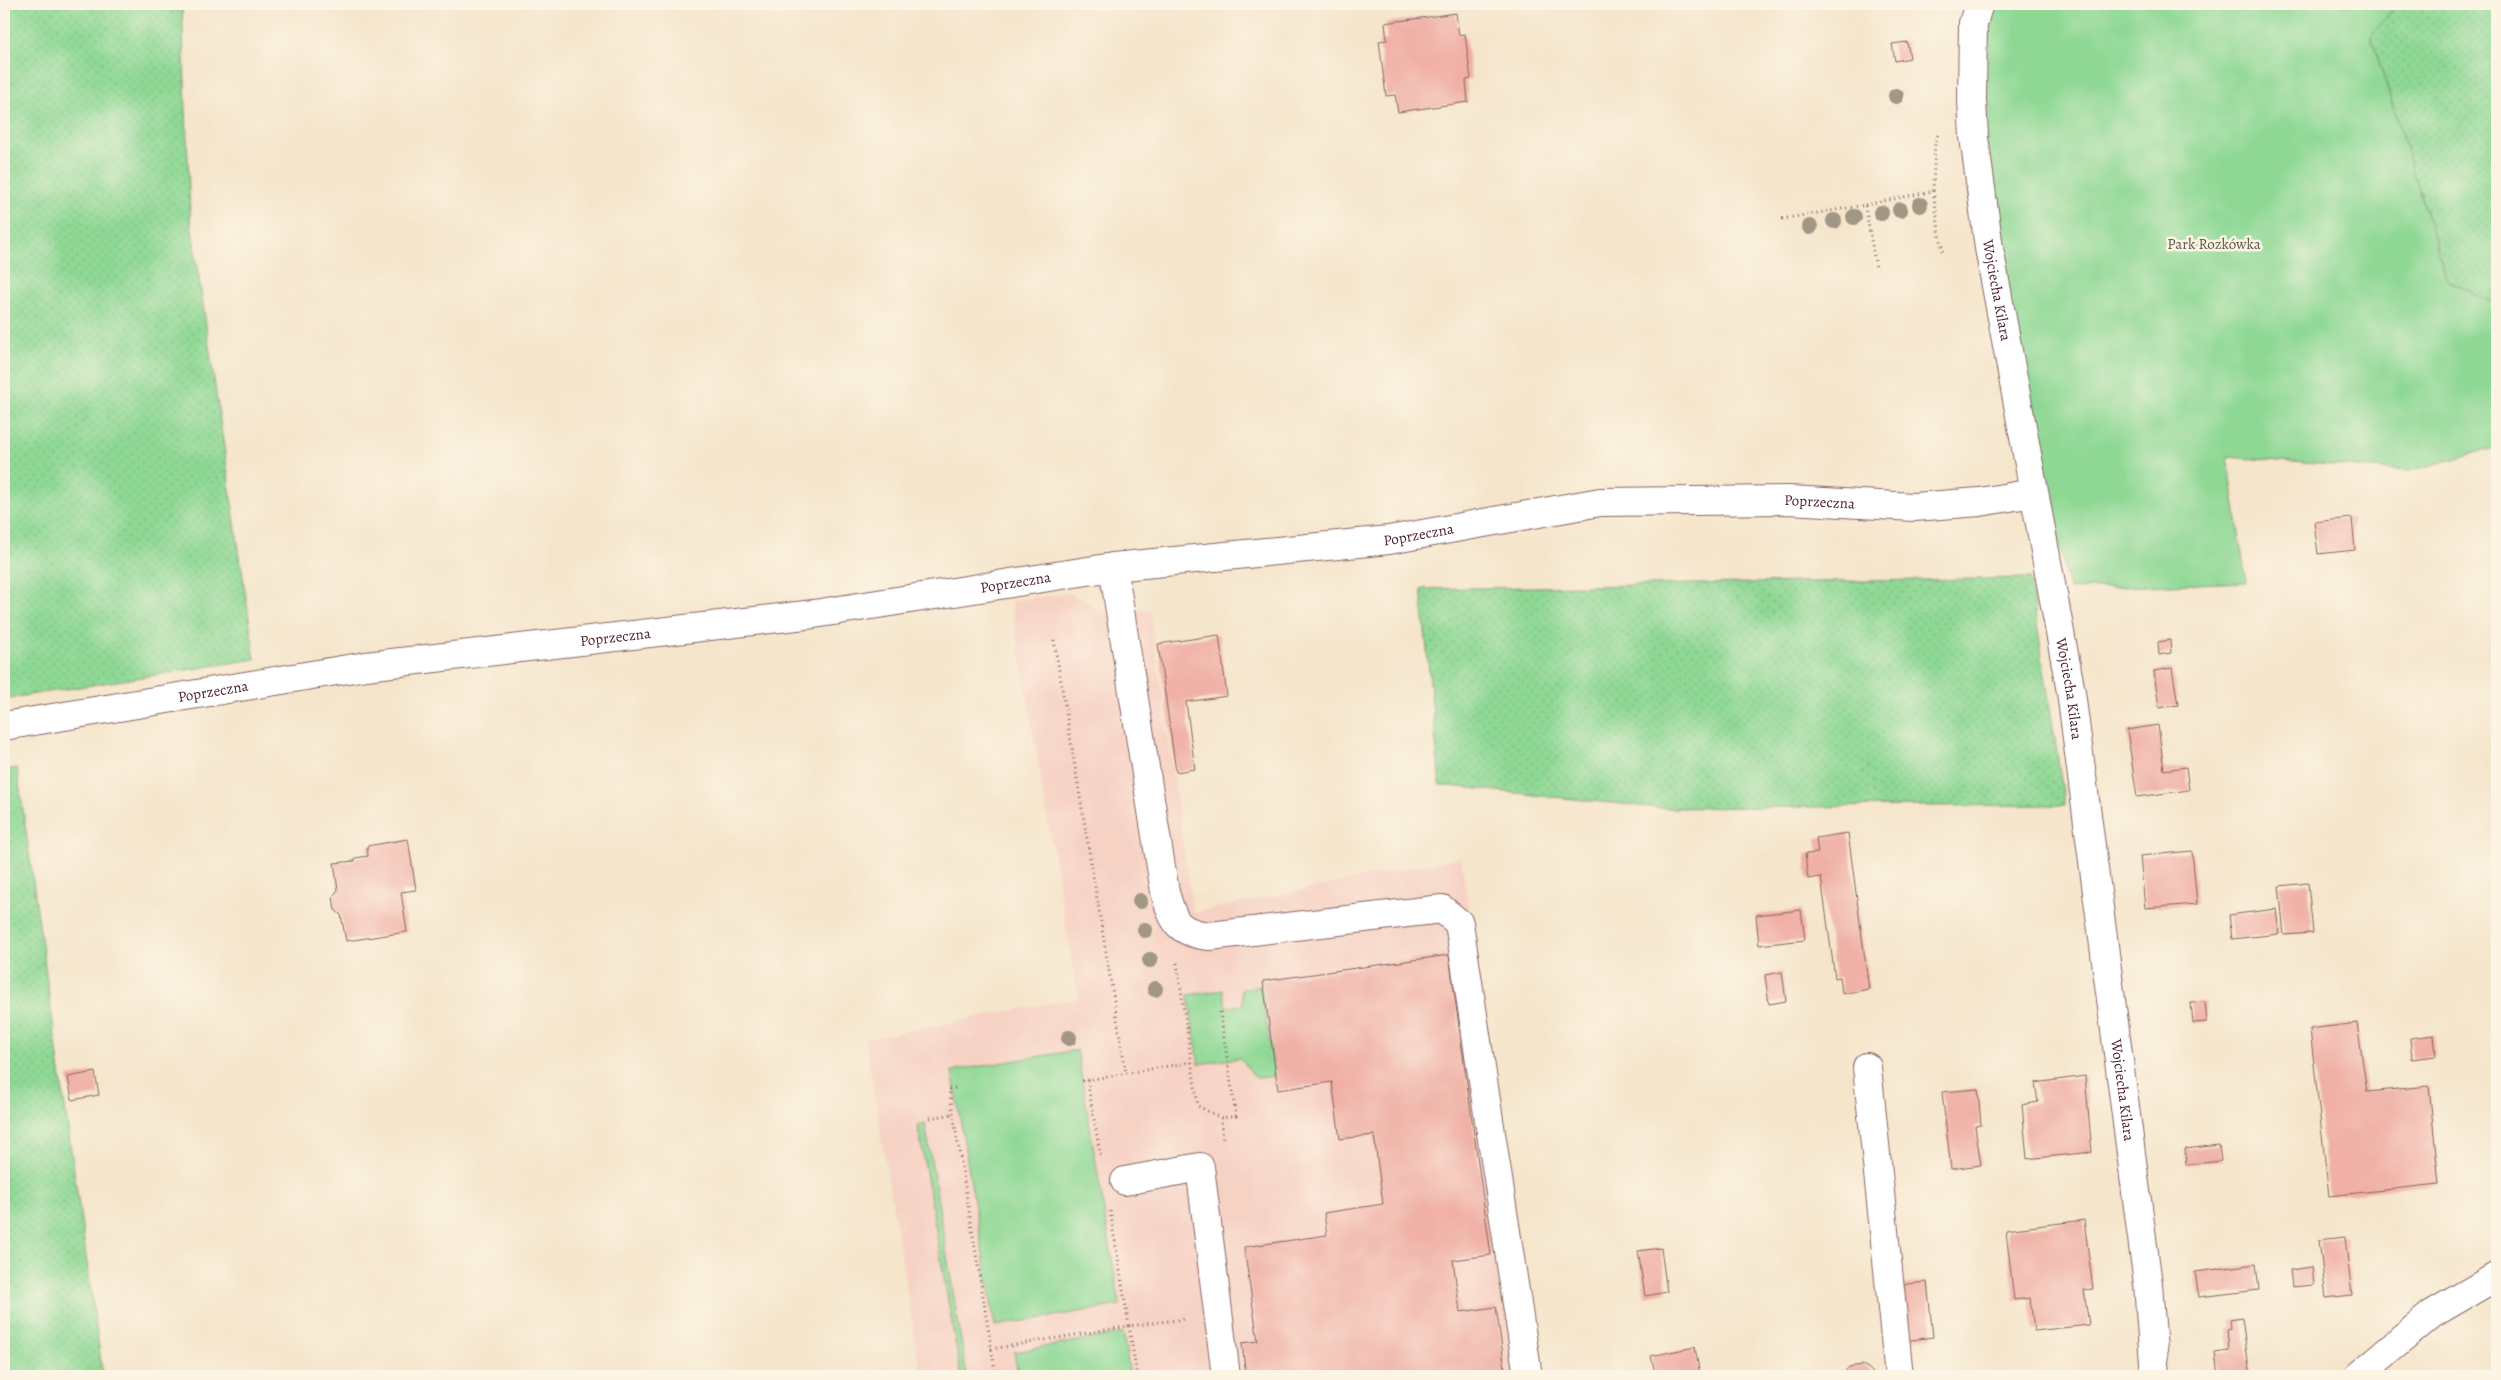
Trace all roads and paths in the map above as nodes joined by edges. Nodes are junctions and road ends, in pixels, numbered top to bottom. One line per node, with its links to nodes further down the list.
1 (1979, 4): 8 (street, Wojciecha Kilara)
2 (1935, 142): 3 (path)
3 (1933, 191): 4 (path); 6 (path)
4 (1865, 205): 5 (path); 7 (path)
5 (1782, 219)
6 (1942, 255)
7 (1876, 268)
8 (2033, 493): 9 (street, Poprzeczna); 34 (street, Wojciecha Kilara)
9 (1113, 567): 11 (street, Poprzeczna); 12 (street)
10 (1054, 640): 15 (path)
11 (4, 726)
12 (1178, 927): 15 (path); 32 (street)
13 (1220, 1012): 21 (path)
14 (1866, 1067): 33 (street)
15 (1126, 1073): 16 (path)
16 (1088, 1080): 17 (path); 22 (path)
17 (1082, 1081)
18 (955, 1088): 19 (path)
19 (952, 1114): 20 (path); 28 (path)
20 (930, 1118)
21 (1222, 1118)
22 (1101, 1159)
23 (1125, 1181): 31 (street)
24 (1109, 1208): 27 (path)
25 (2497, 1276): 35 (street)
26 (1192, 1318): 27 (path)
27 (1129, 1326): 28 (path); 30 (path)
28 (992, 1349): 29 (path)
29 (996, 1376)
30 (1137, 1376)
31 (1226, 1376)
32 (1528, 1376)
33 (1900, 1376)
34 (2155, 1376)
35 (2358, 1376)

